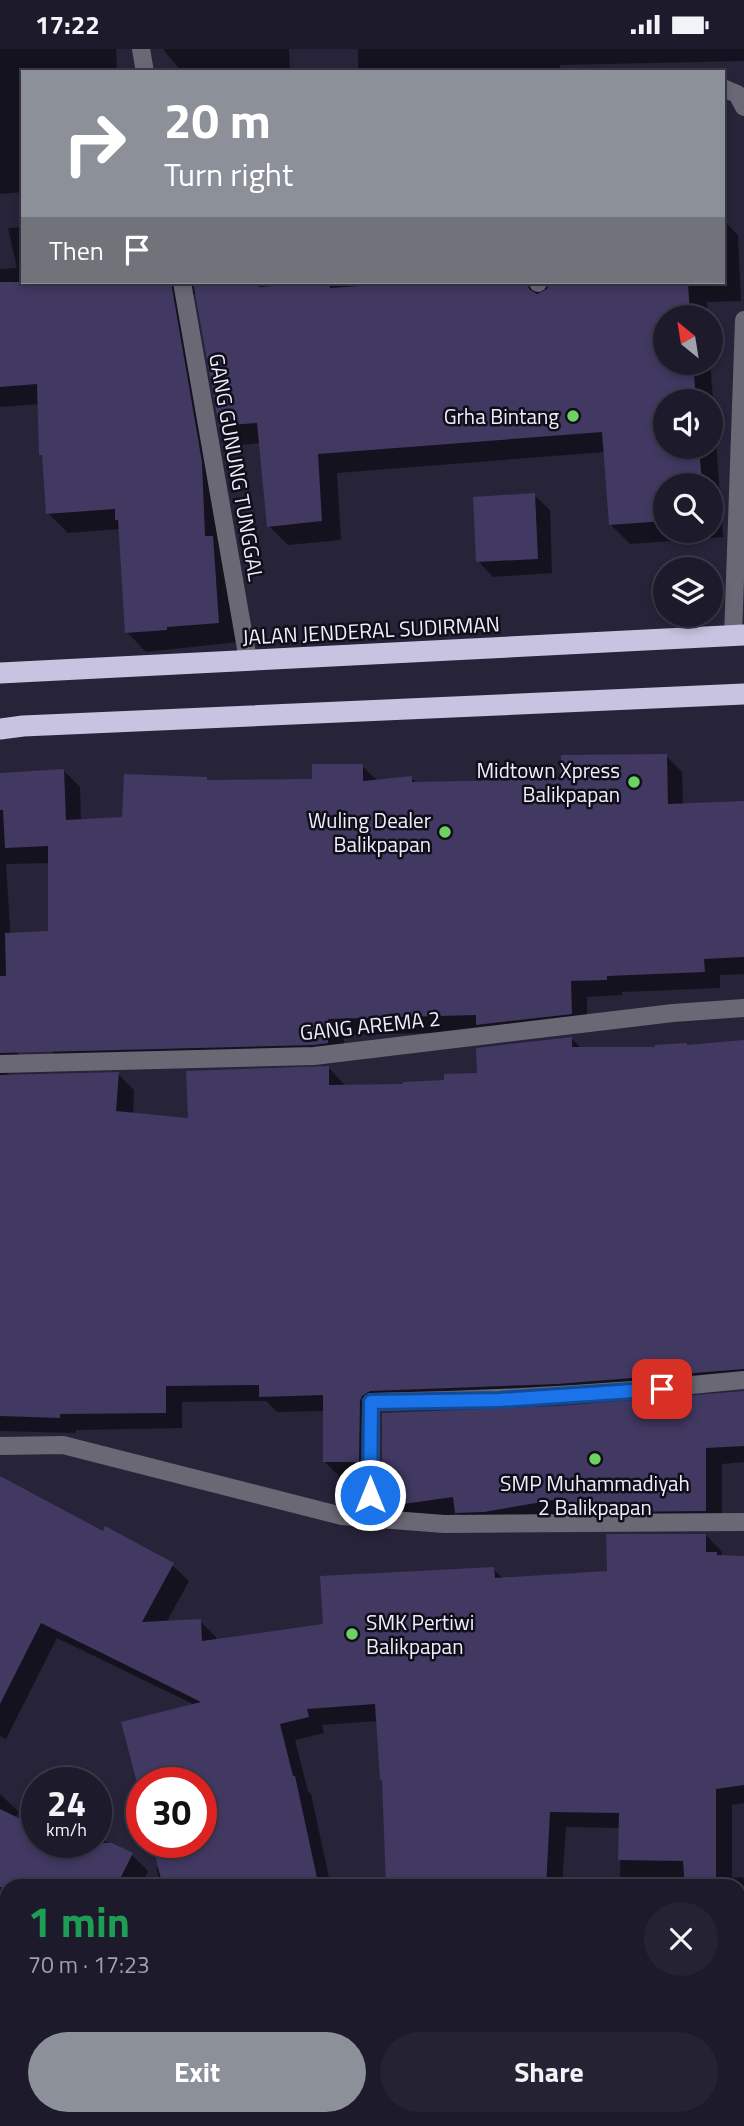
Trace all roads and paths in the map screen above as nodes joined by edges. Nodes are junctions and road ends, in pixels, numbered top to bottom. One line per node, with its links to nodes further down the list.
1 (141, 49): 2 (street)
2 (145, 70)
3 (725, 89): 4 (street)
4 (744, 107)
5 (182, 284): 8 (street, GANG GUNUNG TUNGGAL)
6 (744, 320): 7 (street)
7 (738, 636): 8 (highway, JALAN JENDERAL SUDIRMAN)
8 (248, 660): 9 (highway, JALAN JENDERAL SUDIRMAN)
9 (0, 673)
10 (744, 694): 11 (highway)
11 (0, 729)
12 (744, 1008): 13 (street, GANG AREMA 2)
13 (0, 1064)
14 (744, 1380): 16 (street)
15 (0, 1445): 16 (street)
16 (370, 1518): 17 (street)
17 (744, 1522)

